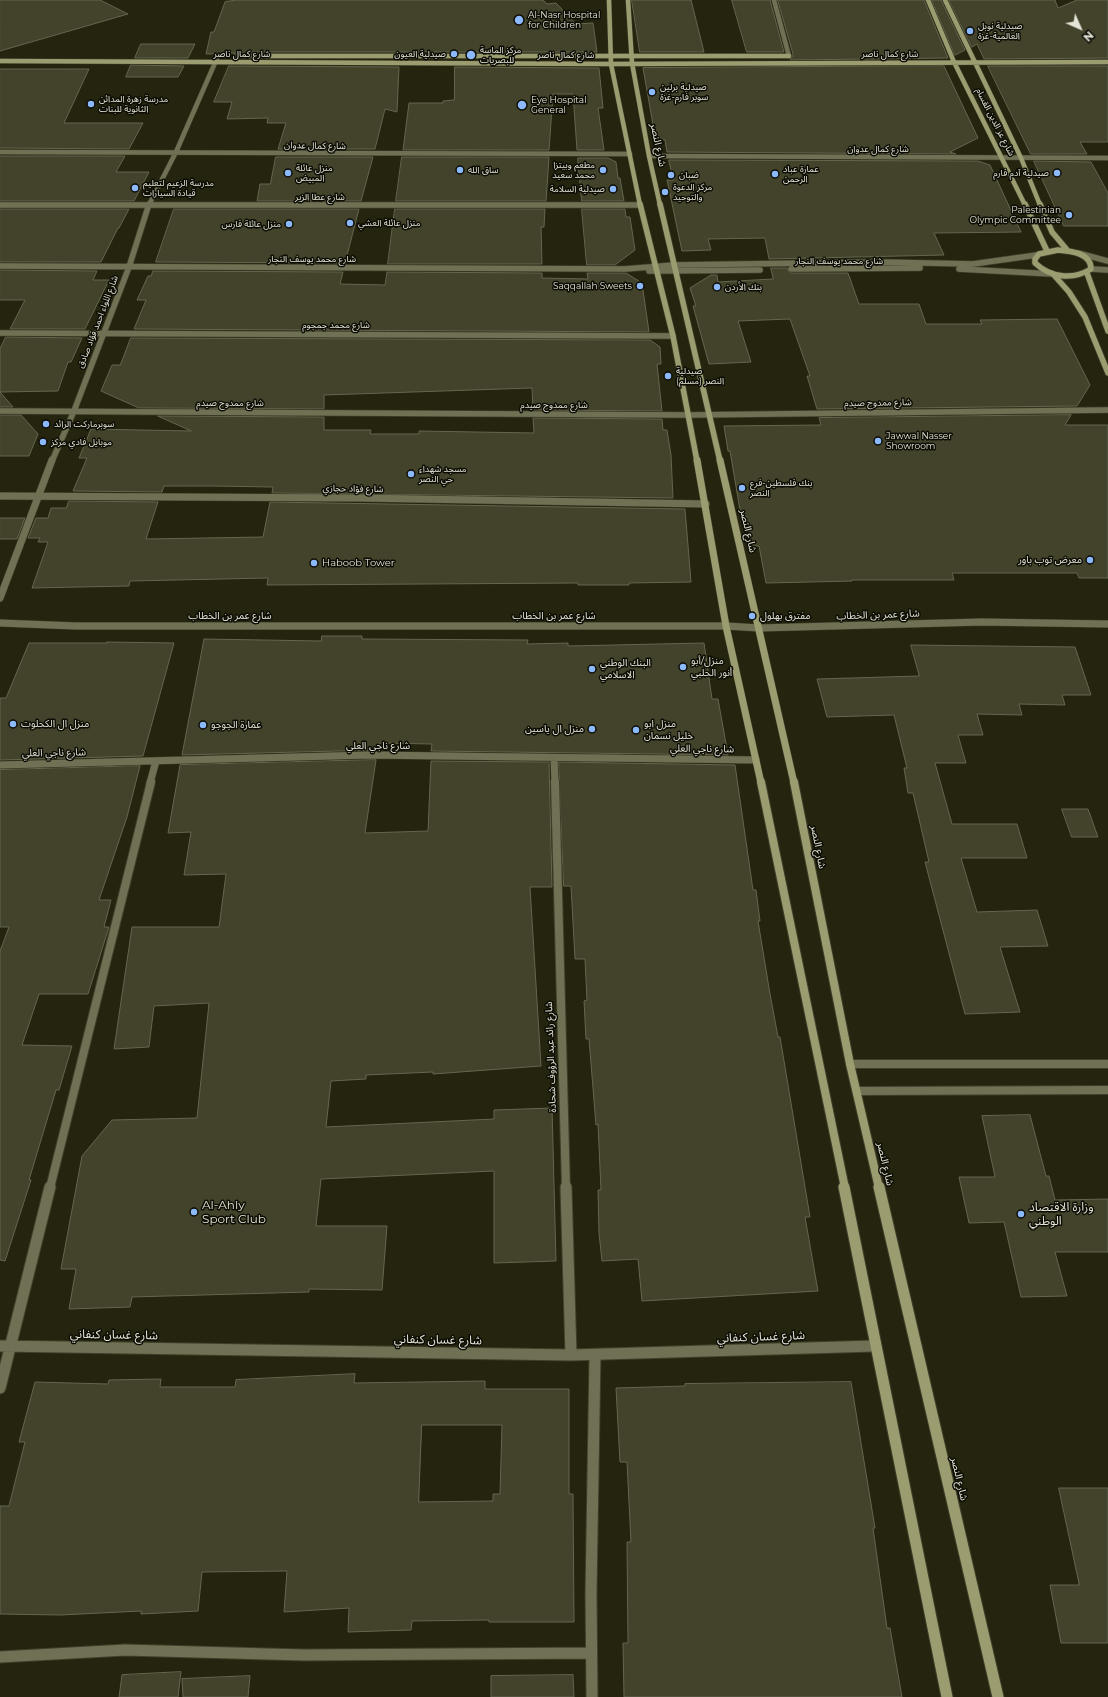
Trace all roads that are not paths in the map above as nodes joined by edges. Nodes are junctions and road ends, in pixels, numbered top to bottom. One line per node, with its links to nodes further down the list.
1 (609, 0): 7 (main road)
2 (628, 0): 8 (main road, شارع النصر)
3 (774, 0): 9 (street)
4 (928, 0): 16 (main road, شارع عز الدين القسام)
5 (945, 0): 13 (main road, شارع عز الدين القسام)
6 (244, 56): 7 (main road, شارع كمال ناصر)
7 (611, 56): 8 (main road, شارع كمال ناصر); 21 (main road)
8 (632, 56): 9 (main road, شارع كمال ناصر); 20 (main road, شارع النصر)
9 (788, 56): 10 (main road, شارع كمال ناصر)
10 (796, 56)
11 (0, 57): 14 (main road, شارع كمال ناصر)
12 (921, 57): 16 (main road, شارع كمال ناصر)
13 (971, 57): 15 (main road, شارع كمال ناصر); 16 (main road, شارع كمال ناصر); 18 (main road, شارع عز الدين القسام)
14 (219, 58): 17 (main road, شارع كمال ناصر); 21 (main road, شارع كمال ناصر); 23 (street, شارع اللواء احمد فؤاد صادق)
15 (1108, 58)
16 (953, 60): 18 (main road, شارع كمال ناصر); 20 (main road, شارع كمال ناصر); 26 (main road, شارع عز الدين القسام)
17 (0, 61)
18 (973, 62): 19 (main road, شارع كمال ناصر); 27 (main road, شارع عز الدين القسام)
19 (1108, 62)
20 (632, 63): 21 (main road, شارع كمال ناصر); 25 (main road, شارع النصر)
21 (611, 64): 24 (main road)
22 (0, 152): 23 (street, شارع كمال عدوان)
23 (176, 152): 24 (street, شارع كمال عدوان); 31 (street, شارع اللواء احمد فؤاد صادق)
24 (630, 154): 30 (main road)
25 (649, 156): 26 (street, شارع كمال عدوان); 39 (main road, شارع النصر)
26 (1003, 158): 27 (street, شارع كمال عدوان); 32 (main road, شارع عز الدين القسام)
27 (1021, 158): 28 (street, شارع كمال عدوان); 33 (main road, شارع عز الدين القسام)
28 (1108, 158)
29 (0, 205): 31 (street, شارع عطا الزير)
30 (640, 205): 31 (street, شارع عطا الزير); 40 (main road)
31 (148, 206): 38 (street, شارع اللواء احمد فؤاد صادق)
32 (1047, 251): 33 (main road); 35 (main road)
33 (1068, 251): 34 (main road)
34 (1077, 253): 36 (street); 42 (main road)
35 (1037, 255): 39 (street, شارع محمد يوسف النجار); 43 (main road)
36 (1108, 261)
37 (0, 266): 38 (street, شارع محمد يوسف النجار)
38 (129, 266): 40 (street, شارع محمد يوسف النجار); 46 (street, شارع اللواء احمد فؤاد صادق)
39 (675, 268): 40 (street, شارع محمد يوسف النجار); 43 (street, شارع محمد يوسف النجار); 52 (main road, شارع النصر)
40 (657, 269): 47 (main road)
41 (1108, 270): 42 (street)
42 (1089, 271): 43 (main road); 44 (main road)
43 (1053, 274): 48 (main road)
44 (1108, 331)
45 (0, 333): 46 (street, شارع محمد جمجوم)
46 (103, 333): 47 (street, شارع محمد جمجوم); 51 (street, شارع اللواء احمد فؤاد صادق)
47 (673, 336): 53 (main road)
48 (1108, 373)
49 (1108, 410): 52 (street, شارع ممدوح صيدم)
50 (0, 411): 51 (street, شارع ممدوح صيدم)
51 (74, 411): 53 (street, شارع ممدوح صيدم); 55 (street, شارع اللواء احمد فؤاد صادق)
52 (708, 414): 53 (street, شارع ممدوح صيدم); 61 (main road, شارع النصر)
53 (690, 416): 56 (main road)
54 (0, 496): 55 (street, شارع فؤاد حجازي)
55 (38, 496): 56 (street, شارع فؤاد حجازي); 57 (street, شارع اللواء احمد فؤاد صادق)
56 (706, 504): 60 (main road)
57 (0, 598)
58 (0, 622): 60 (street, شارع عمر بن الخطاب)
59 (1108, 624): 61 (street, شارع عمر بن الخطاب)
60 (726, 626): 61 (street, شارع عمر بن الخطاب); 63 (main road)
61 (759, 628): 66 (main road, شارع النصر)
62 (554, 758): 63 (street, شارع ناجي العلي); 64 (street, شارع ناجي العلي); 72 (street, شارع رائد عبد الرؤوف شحادة)
63 (756, 760): 71 (main road)
64 (156, 761): 65 (street, شارع ناجي العلي); 70 (street)
65 (0, 765)
66 (850, 1064): 67 (street); 69 (main road, شارع النصر)
67 (1108, 1064)
68 (1108, 1090): 69 (street)
69 (857, 1091): 79 (main road, شارع النصر)
70 (5, 1346): 72 (street, شارع غسان كنفاني); 74 (street)
71 (875, 1346): 73 (street, شارع غسان كنفاني); 78 (main road)
72 (571, 1355): 73 (street, شارع غسان كنفاني)
73 (595, 1355): 75 (street)
74 (0, 1388)
75 (591, 1653): 76 (street); 77 (street)
76 (0, 1657)
77 (592, 1697)
78 (947, 1697)
79 (998, 1697)

